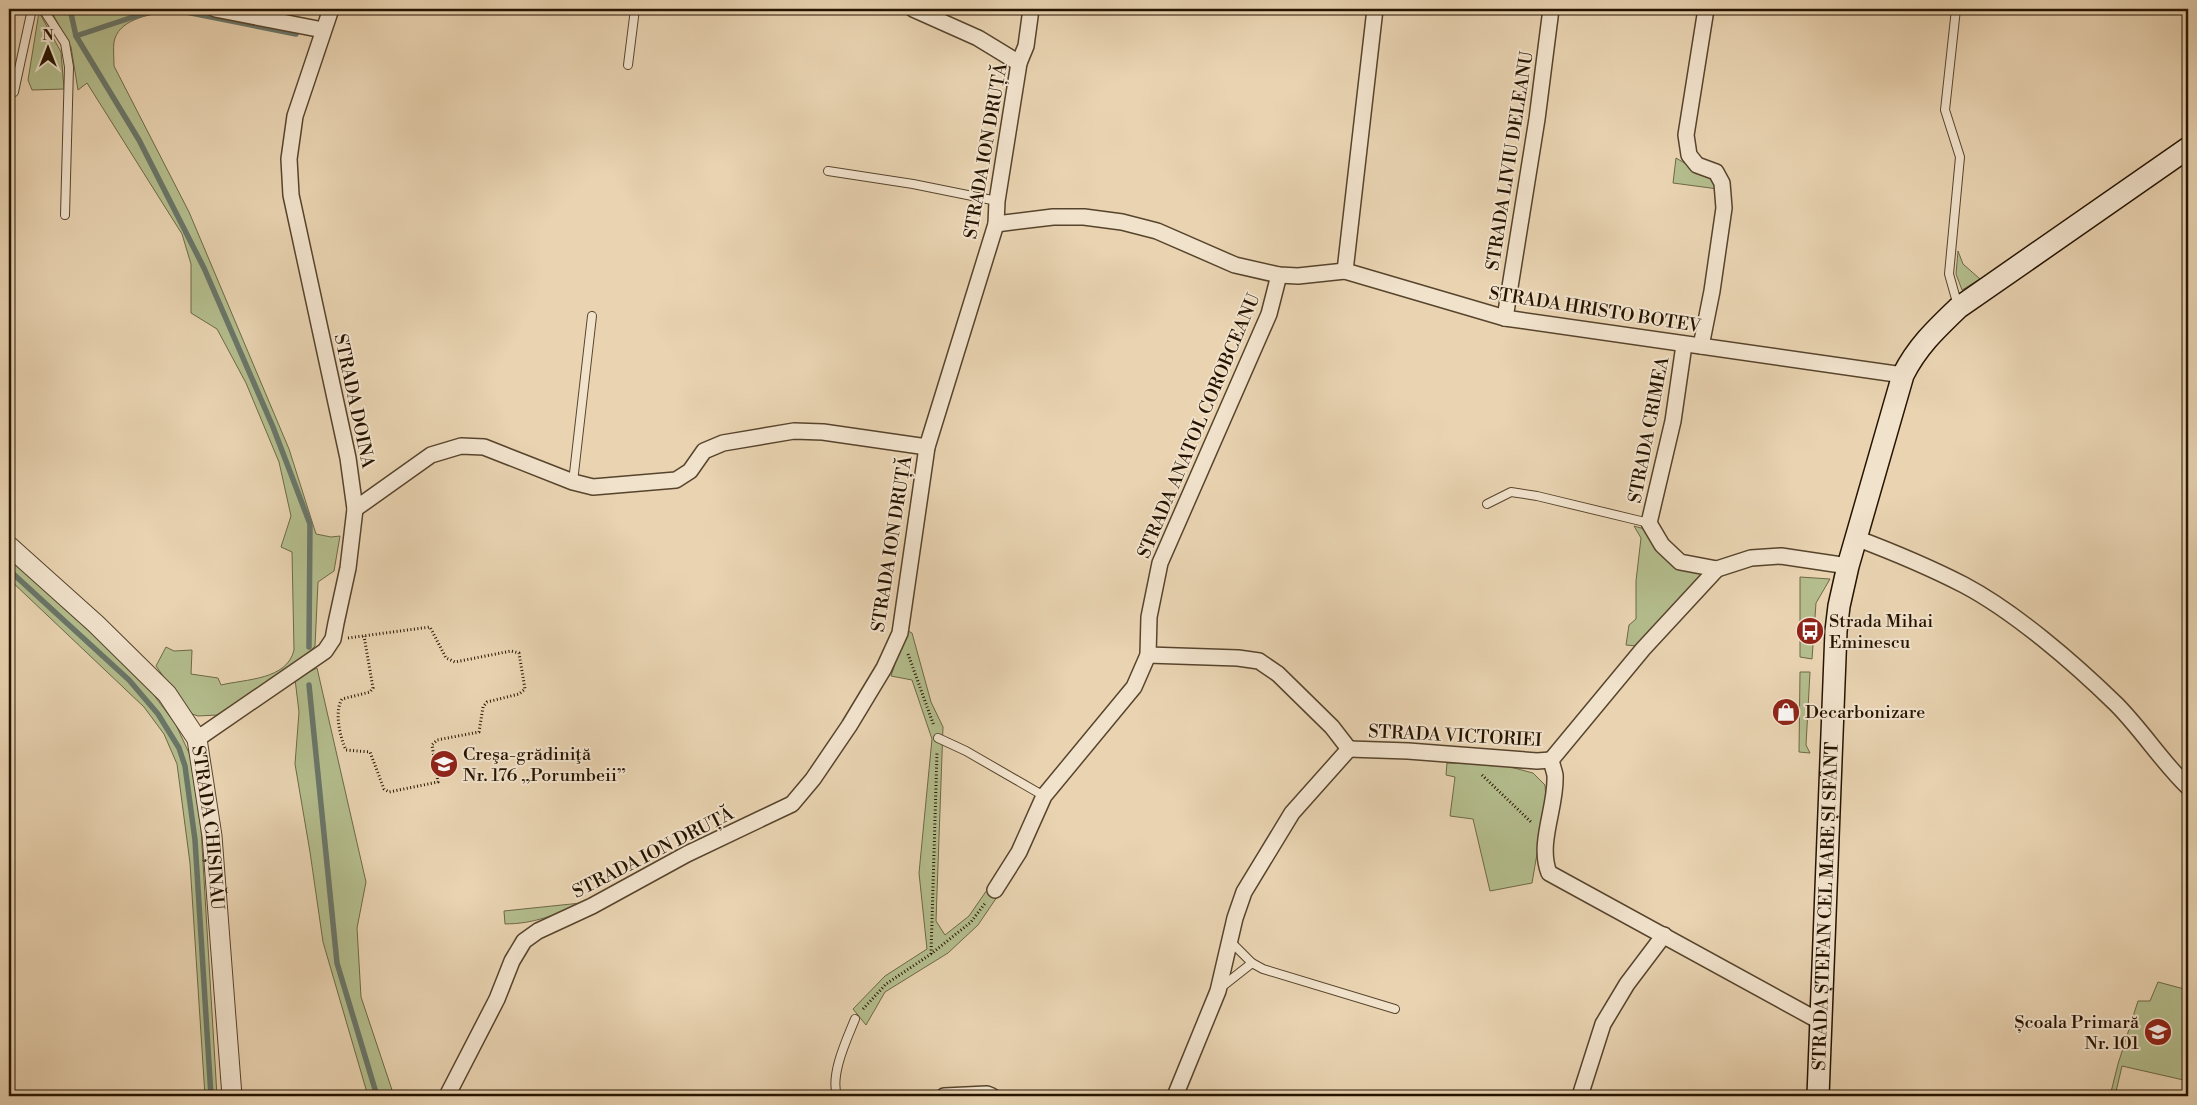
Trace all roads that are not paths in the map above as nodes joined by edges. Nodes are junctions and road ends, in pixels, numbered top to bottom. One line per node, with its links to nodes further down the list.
1 (32, 9): 15 (lane)
2 (43, 9): 19 (lane)
3 (215, 9): 12 (street)
4 (331, 9): 12 (street, STRADA DOINA)
5 (635, 9): 14 (lane)
6 (913, 9): 13 (street)
7 (1031, 9): 13 (street, STRADA ION DRUȚĂ)
8 (1375, 9): 21 (street)
9 (1551, 9): 25 (street, STRADA LIVIU DELEANU)
10 (1706, 9): 27 (street)
11 (1956, 9): 23 (lane)
12 (323, 30): 32 (street, STRADA DOINA)
13 (1018, 63): 18 (street, STRADA ION DRUȚĂ)
14 (628, 65)
15 (14, 92)
16 (2188, 148): 23 (main road, STRADA ȘTEFAN CEL MARE ȘI SFÂNT)
17 (828, 171): 18 (lane)
18 (997, 201): 20 (street, STRADA ION DRUȚĂ)
19 (65, 215)
20 (996, 224): 22 (street, STRADA HRISTO BOTEV); 29 (street, STRADA ION DRUȚĂ)
21 (1345, 271): 22 (street, STRADA HRISTO BOTEV); 25 (street, STRADA HRISTO BOTEV)
22 (1279, 275): 38 (street, STRADA ANATOL COROBCEANU)
23 (1958, 308): 28 (main road, STRADA ȘTEFAN CEL MARE ȘI SFÂNT)
24 (592, 316): 30 (lane)
25 (1505, 318): 26 (street, STRADA HRISTO BOTEV)
26 (1684, 344): 27 (street, STRADA HRISTO BOTEV); 33 (street, STRADA CRIMEA)
27 (1701, 346): 28 (street, STRADA HRISTO BOTEV)
28 (1903, 375): 34 (main road, STRADA ȘTEFAN CEL MARE ȘI SFÂNT)
29 (927, 447): 30 (street); 54 (street, STRADA ION DRUȚĂ)
30 (573, 482): 32 (street)
31 (1487, 504): 33 (lane, STRADA CRIMEA)
32 (355, 509): 40 (street, STRADA DOINA)
33 (1650, 523): 37 (street, STRADA CRIMEA)
34 (1856, 538): 36 (main road, STRADA ȘTEFAN CEL MARE ȘI SFÂNT); 43 (street)
35 (9, 546): 40 (street, STRADA CHIȘINĂU)
36 (1848, 566): 37 (street); 52 (main road, STRADA ȘTEFAN CEL MARE ȘI SFÂNT)
37 (1717, 569): 42 (street)
38 (1148, 655): 41 (street, STRADA VICTORIEI); 44 (street, STRADA ANATOL COROBCEANU)
39 (938, 738): 44 (lane)
40 (197, 739): 53 (street, STRADA CHIȘINĂU)
41 (1349, 749): 42 (street, STRADA VICTORIEI); 47 (street)
42 (1551, 760): 46 (street, STRADA VICTORIEI)
43 (2188, 787)
44 (1044, 796): 45 (street, STRADA ANATOL COROBCEANU)
45 (995, 890)
46 (1664, 935): 52 (street, STRADA VICTORIEI); 59 (street)
47 (1230, 941): 48 (lane); 49 (street)
48 (1252, 964): 49 (lane); 50 (lane)
49 (1218, 991): 58 (street)
50 (1396, 1009)
51 (855, 1019): 55 (lane)
52 (1821, 1022): 60 (main road, STRADA ȘTEFAN CEL MARE ȘI SFÂNT)
53 (232, 1096)
54 (447, 1096)
55 (837, 1096)
56 (944, 1096): 57 (street)
57 (992, 1096)
58 (1175, 1096)
59 (1580, 1096)
60 (1818, 1096)

